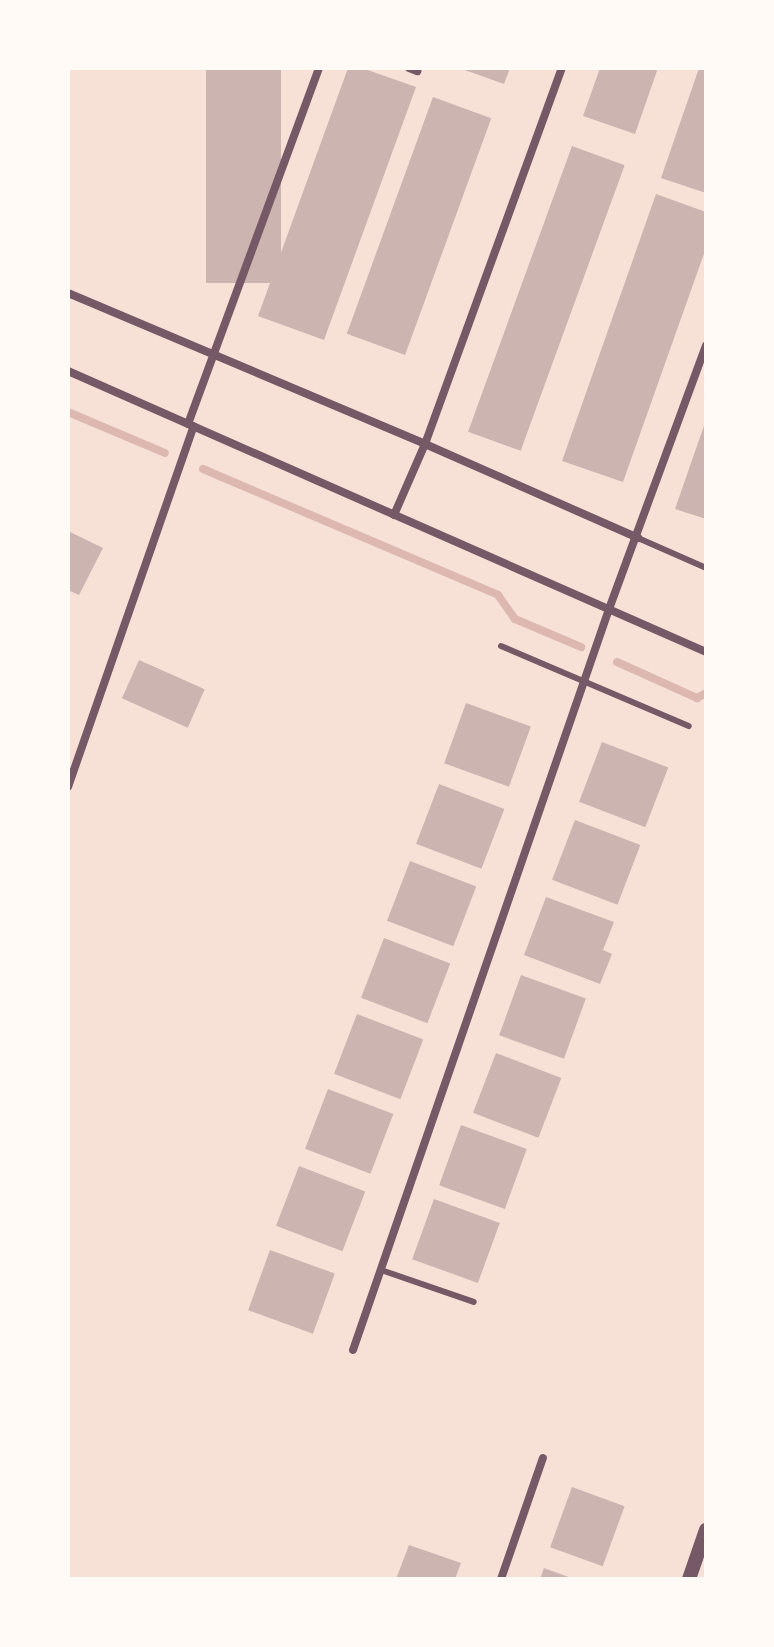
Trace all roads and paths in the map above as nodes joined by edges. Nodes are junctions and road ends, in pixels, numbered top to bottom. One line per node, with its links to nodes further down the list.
1 (319, 68): 5 (street)
2 (562, 68): 8 (street)
3 (68, 293): 5 (street)
4 (706, 345): 10 (street)
5 (214, 355): 7 (street); 8 (street)
6 (68, 371): 7 (street)
7 (191, 425): 9 (street); 17 (street)
8 (425, 444): 9 (street); 10 (street)
9 (394, 515): 12 (street)
10 (638, 538): 11 (lane); 12 (street)
11 (706, 568)
12 (609, 609): 14 (street); 15 (street)
13 (501, 646): 15 (lane)
14 (706, 652)
15 (584, 684): 16 (lane); 18 (street)
16 (689, 726)
17 (68, 787)
18 (381, 1270): 19 (lane); 20 (street)
19 (474, 1302)
20 (353, 1350)
21 (543, 1458): 23 (street)
22 (706, 1530): 24 (street)
23 (501, 1579)
24 (689, 1579)

